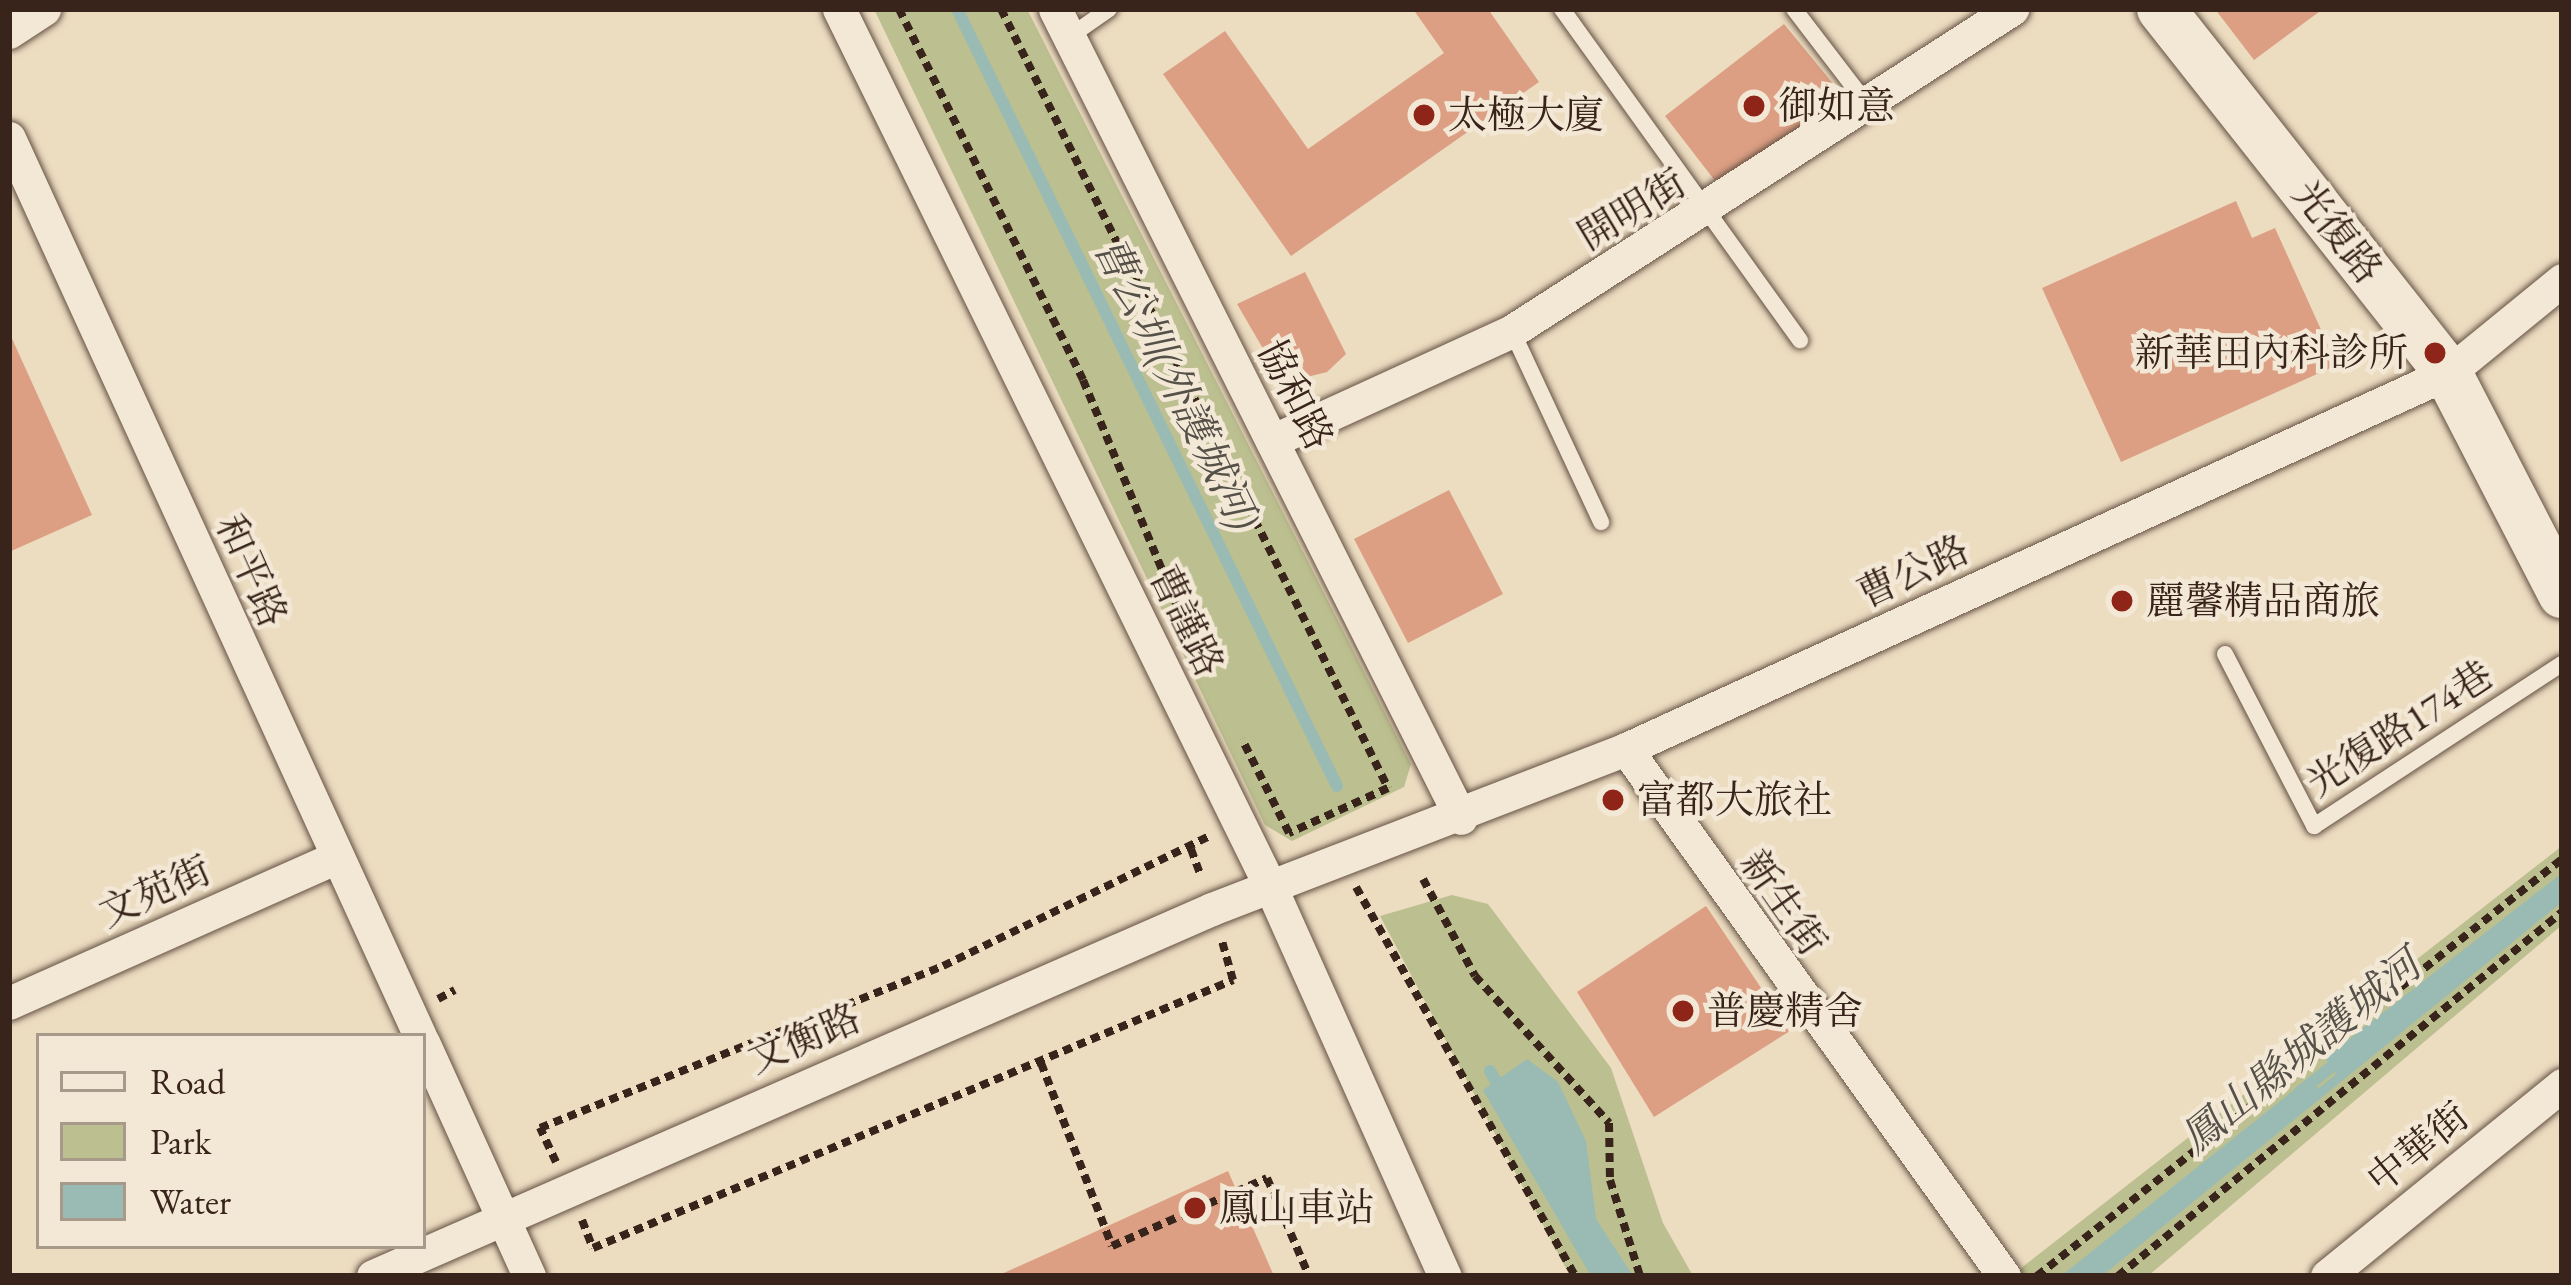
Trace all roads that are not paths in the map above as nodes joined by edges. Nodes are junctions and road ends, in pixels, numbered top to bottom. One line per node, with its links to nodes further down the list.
1 (44, 9): 9 (street)
2 (839, 9): 25 (street, 曹謹路)
3 (1109, 9): 8 (lane)
4 (1562, 9): 12 (lane)
5 (1794, 9): 10 (lane)
6 (2012, 9): 10 (street, 開明街)
7 (2161, 9): 16 (street, 光復路)
8 (1062, 23): 17 (street, 協和路)
9 (9, 32)
10 (1867, 104): 12 (street, 開明街)
11 (9, 138): 24 (street, 和平路)
12 (1715, 209): 14 (street, 開明街); 15 (lane)
13 (2562, 280): 16 (street, 曹公路)
14 (1512, 331): 17 (street, 開明街); 18 (lane)
15 (1800, 340)
16 (2448, 373): 19 (street, 光復路); 22 (street, 曹公路)
17 (1272, 441): 23 (street, 協和路)
18 (1600, 522)
19 (2562, 594)
20 (2225, 654): 21 (lane, 光復路174巷)
21 (2562, 664)
22 (1627, 749): 23 (street, 曹公路); 34 (street, 新生街)
23 (1461, 818): 25 (street, 曹公路)
24 (335, 858): 26 (street, 文苑街); 27 (street, 和平路)
25 (1272, 890): 30 (street, 文衡路); 33 (street, 曹謹路)
26 (9, 1003)
27 (419, 1033)
28 (426, 1048): 30 (street, 和平路)
29 (2562, 1085): 35 (street, 中華街)
30 (503, 1216): 31 (street, 文衡路); 32 (street, 和平路)
31 (373, 1276)
32 (529, 1276)
33 (1445, 1276)
34 (2003, 1276)
35 (2327, 1276)

